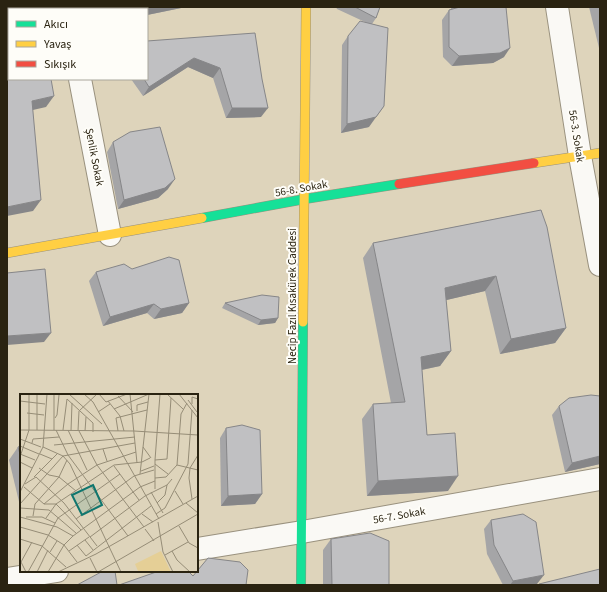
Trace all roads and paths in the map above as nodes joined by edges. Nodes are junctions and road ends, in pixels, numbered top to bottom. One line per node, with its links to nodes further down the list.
1 (306, 7): 5 (street, Necip Fazıl Kısakürek Caddesi)
2 (556, 7): 4 (street, 56-3. Sokak)
3 (80, 80): 6 (street, Şenlik Sokak)
4 (590, 154): 5 (street, 56-8. Sokak); 8 (street, 56-3. Sokak)
5 (305, 199): 6 (street, 56-8. Sokak); 10 (street, Necip Fazıl Kısakürek Caddesi)
6 (110, 235): 7 (street, 56-8. Sokak)
7 (7, 253)
8 (600, 265)
9 (600, 479): 10 (street, 56-7. Sokak)
10 (302, 532): 11 (street, 56-7. Sokak); 14 (street, Necip Fazıl Kısakürek Caddesi)
11 (198, 549)
12 (50, 572): 13 (street)
13 (7, 579)
14 (301, 585)

